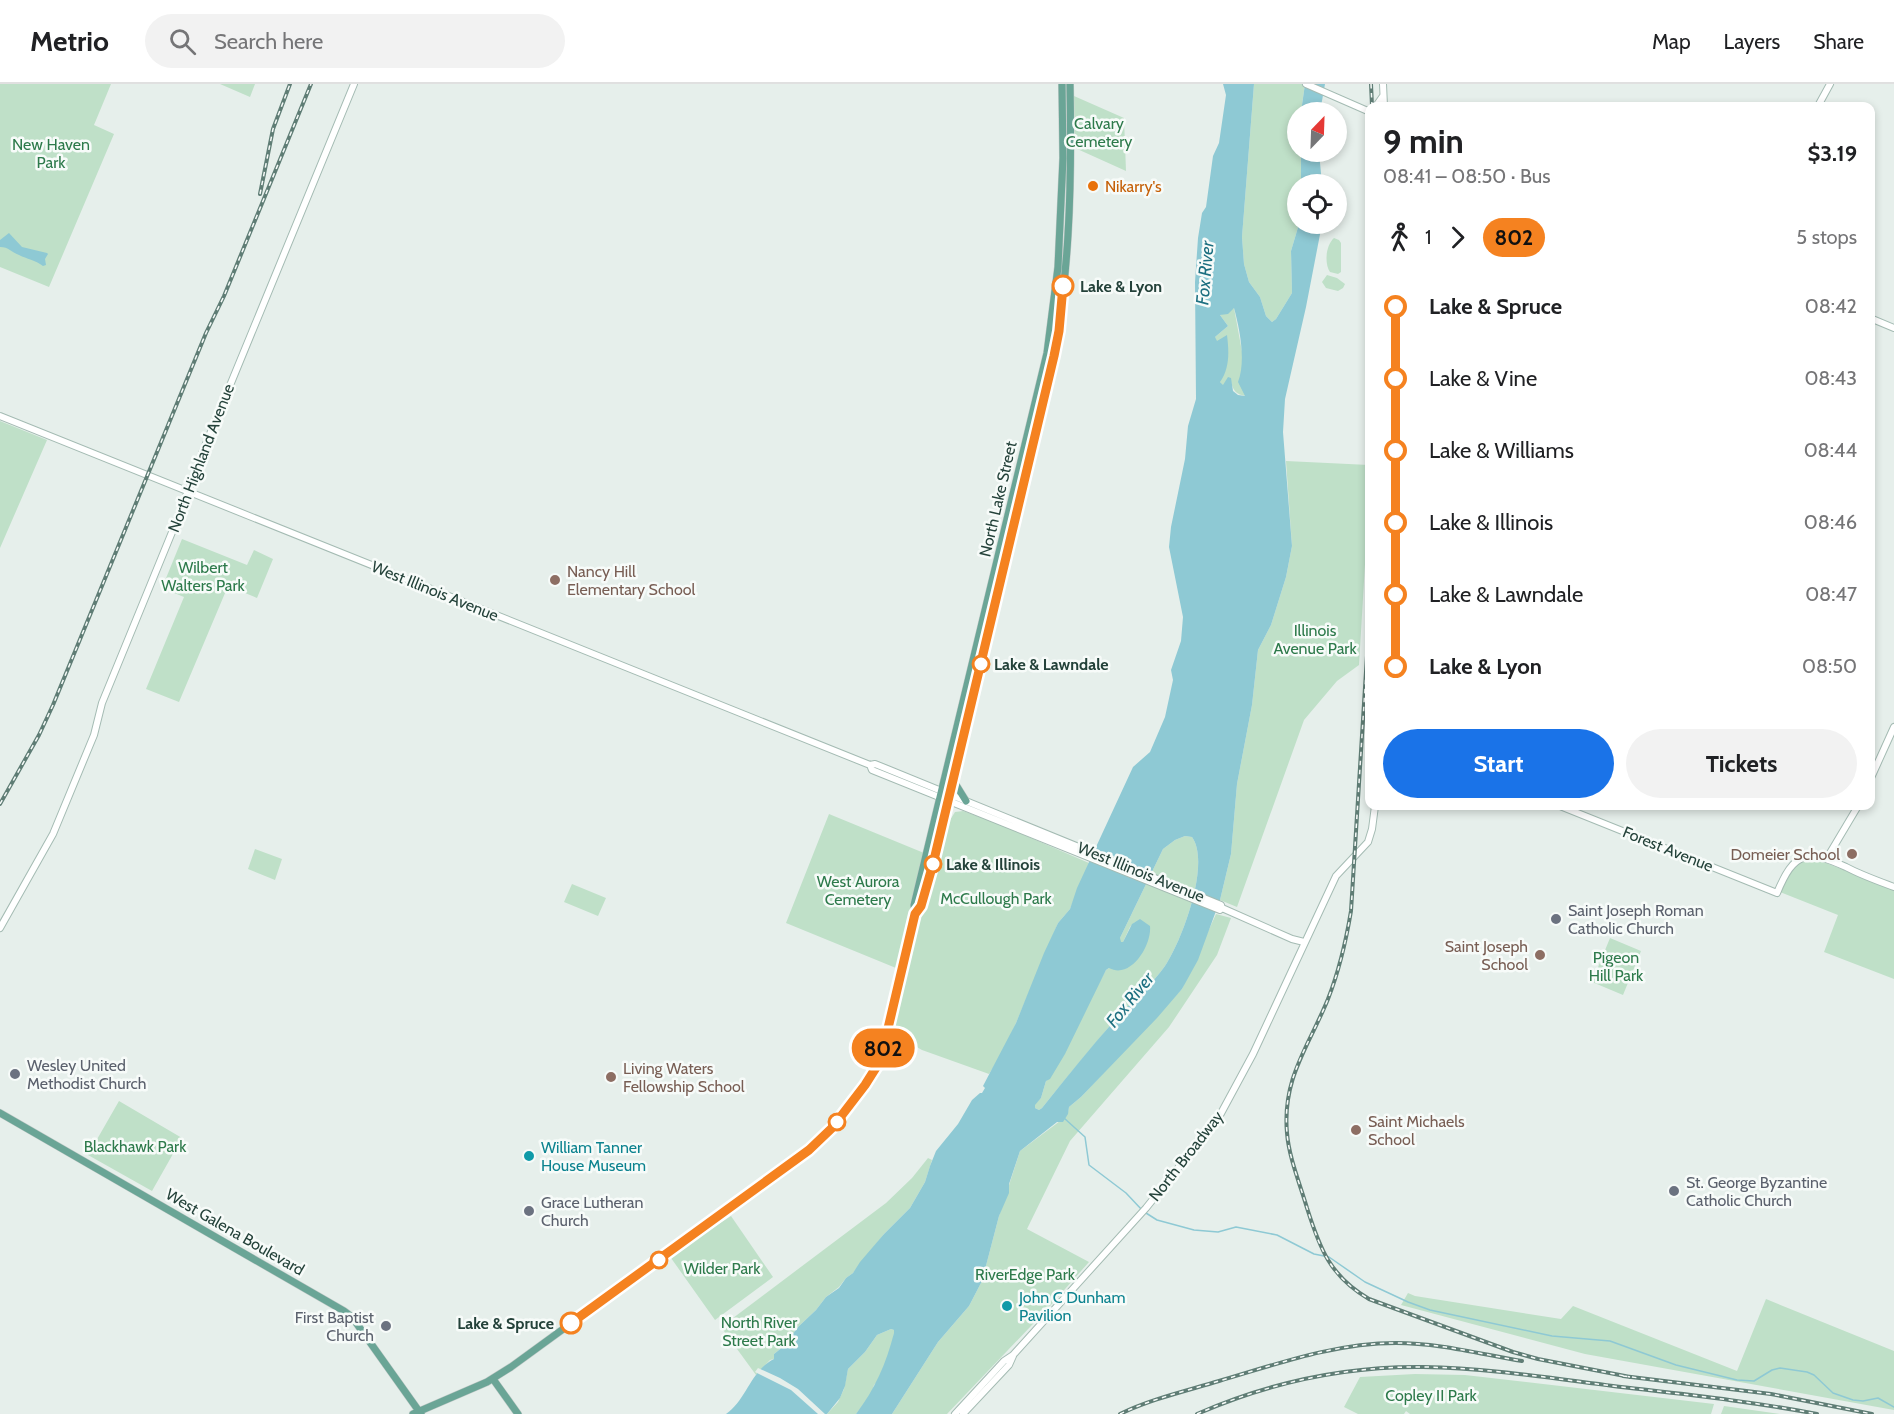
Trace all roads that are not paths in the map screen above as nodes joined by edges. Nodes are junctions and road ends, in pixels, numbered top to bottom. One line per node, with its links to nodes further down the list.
1 (354, 84): 15 (main road, North Highland Avenue)
2 (1062, 84): 19 (main road, North Lake Street)
3 (1070, 84): 18 (main road, North Lake Street)
4 (1306, 84): 11 (main road)
5 (1383, 84): 7 (main road)
6 (1830, 84): 10 (main road)
7 (1384, 96): 8 (main road); 9 (main road)
8 (1379, 102)
9 (1384, 102)
10 (1820, 102)
11 (1365, 110)
12 (1875, 320): 13 (main road)
13 (1894, 328)
14 (0, 416): 15 (main road, West Illinois Avenue)
15 (188, 492): 19 (main road, West Illinois Avenue); 29 (main road, North Highland Avenue)
16 (1894, 727): 17 (main road)
17 (1875, 769)
18 (953, 778): 20 (main road, North Lake Street); 21 (main road)
19 (940, 794): 20 (main road, West Illinois Avenue); 28 (main road, North Lake Street)
20 (948, 797): 21 (main road, West Illinois Avenue); 25 (main road, West Illinois Avenue); 28 (main road, North Lake Street)
21 (966, 801): 25 (main road, West Illinois Avenue)
22 (1374, 810): 30 (main road, North Broadway)
23 (1570, 810): 26 (main road, Forest Avenue)
24 (1856, 810): 26 (main road)
25 (1088, 854): 30 (main road, West Illinois Avenue)
26 (1827, 858): 27 (main road)
27 (1894, 887)
28 (915, 914): 33 (main road, North Lake Street)
29 (0, 928)
30 (1304, 942): 32 (main road, North Broadway)
31 (0, 1113): 34 (main road, West Galena Boulevard)
32 (1013, 1355): 36 (main road, North Broadway); 37 (main road, North Broadway)
33 (493, 1379): 34 (main road, North Lake Street); 35 (main road)
34 (418, 1413)
35 (518, 1414)
36 (955, 1414)
37 (963, 1414)

